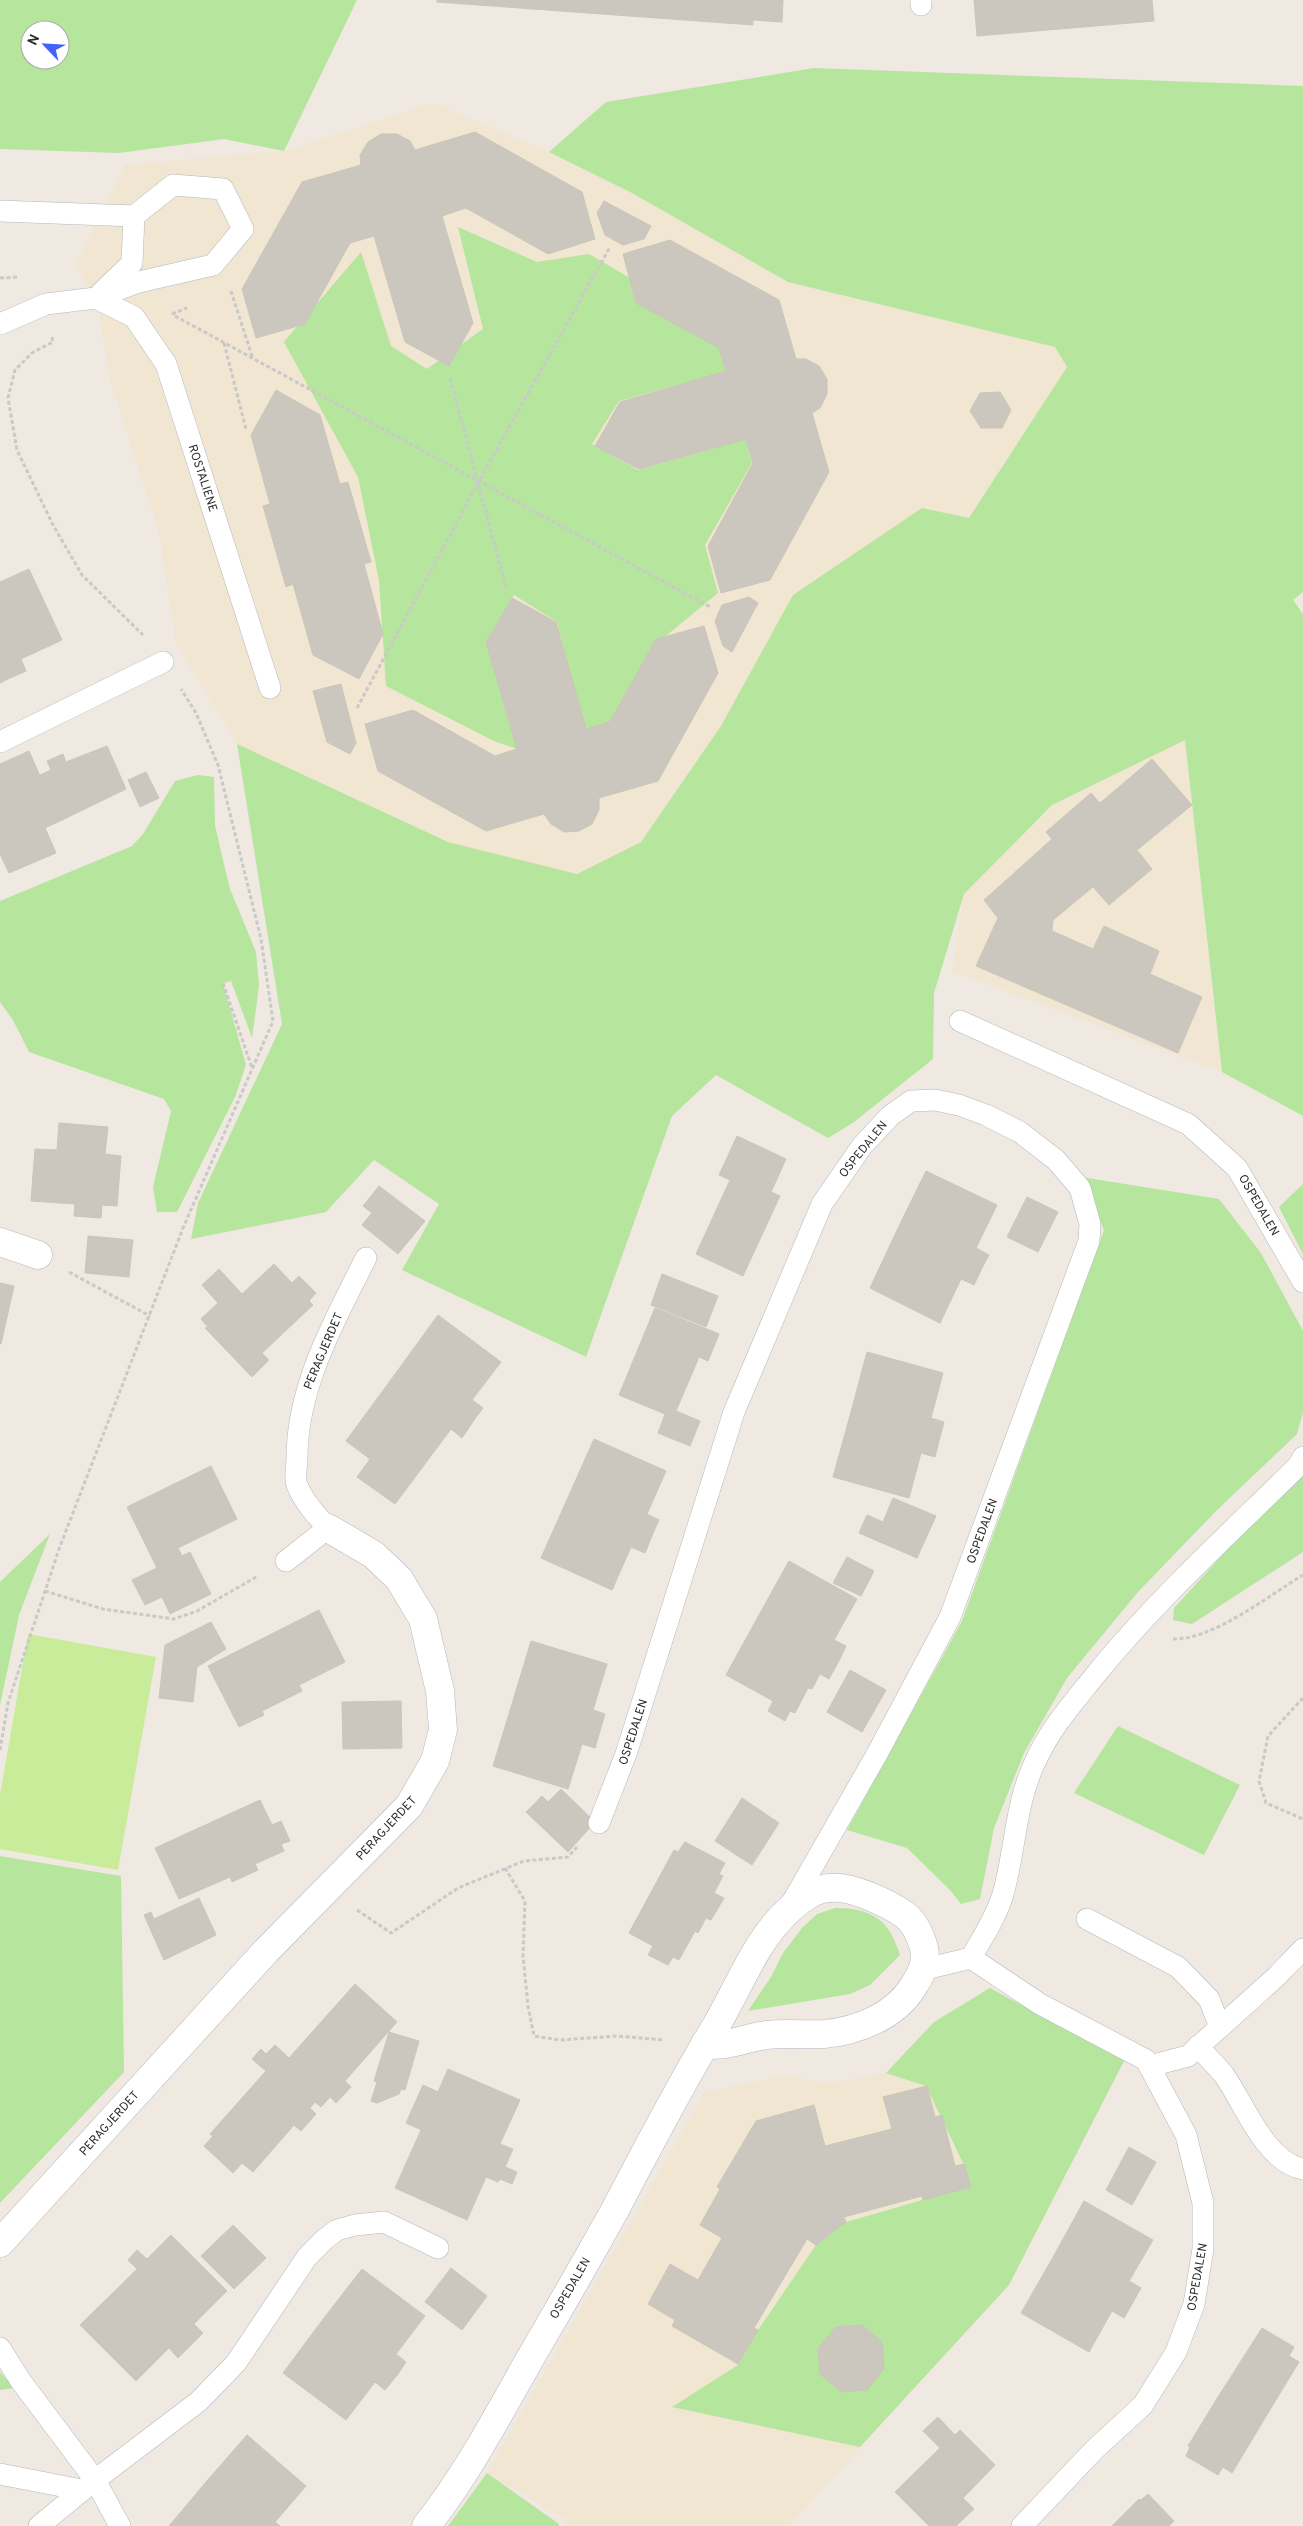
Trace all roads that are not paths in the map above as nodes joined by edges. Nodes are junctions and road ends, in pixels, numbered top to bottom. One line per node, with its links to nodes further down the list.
1 (0, 211): 2 (lane)
2 (134, 216): 3 (lane); 3 (lane)
3 (96, 298): 4 (lane); 6 (lane, ROSTALIENE)
4 (0, 324)
5 (163, 662): 7 (lane)
6 (270, 688)
7 (0, 742)
8 (960, 1020): 12 (lane, OSPEDALEN)
9 (0, 1242): 10 (street)
10 (38, 1255)
11 (366, 1258): 14 (lane, PERAGJERDET)
12 (1303, 1282)
13 (1303, 1457): 20 (lane)
14 (328, 1528): 15 (lane); 27 (street, PERAGJERDET)
15 (286, 1561)
16 (599, 1823): 17 (lane, OSPEDALEN)
17 (788, 1910): 21 (street, OSPEDALEN); 24 (street, OSPEDALEN)
18 (1087, 1919): 22 (lane)
19 (1303, 1949): 22 (lane)
20 (971, 1958): 21 (lane); 25 (lane, OSPEDALEN)
21 (925, 1969): 24 (street)
22 (1220, 2027): 23 (lane)
23 (1198, 2046): 25 (lane); 26 (lane)
24 (699, 2054): 34 (street, OSPEDALEN)
25 (1150, 2066): 35 (lane, OSPEDALEN)
26 (1303, 2169)
27 (0, 2243)
28 (438, 2248): 31 (lane)
29 (0, 2348): 31 (lane)
30 (0, 2474): 31 (lane)
31 (88, 2485): 32 (lane); 33 (lane)
32 (39, 2526)
33 (120, 2526)
34 (426, 2526)
35 (1022, 2526)

